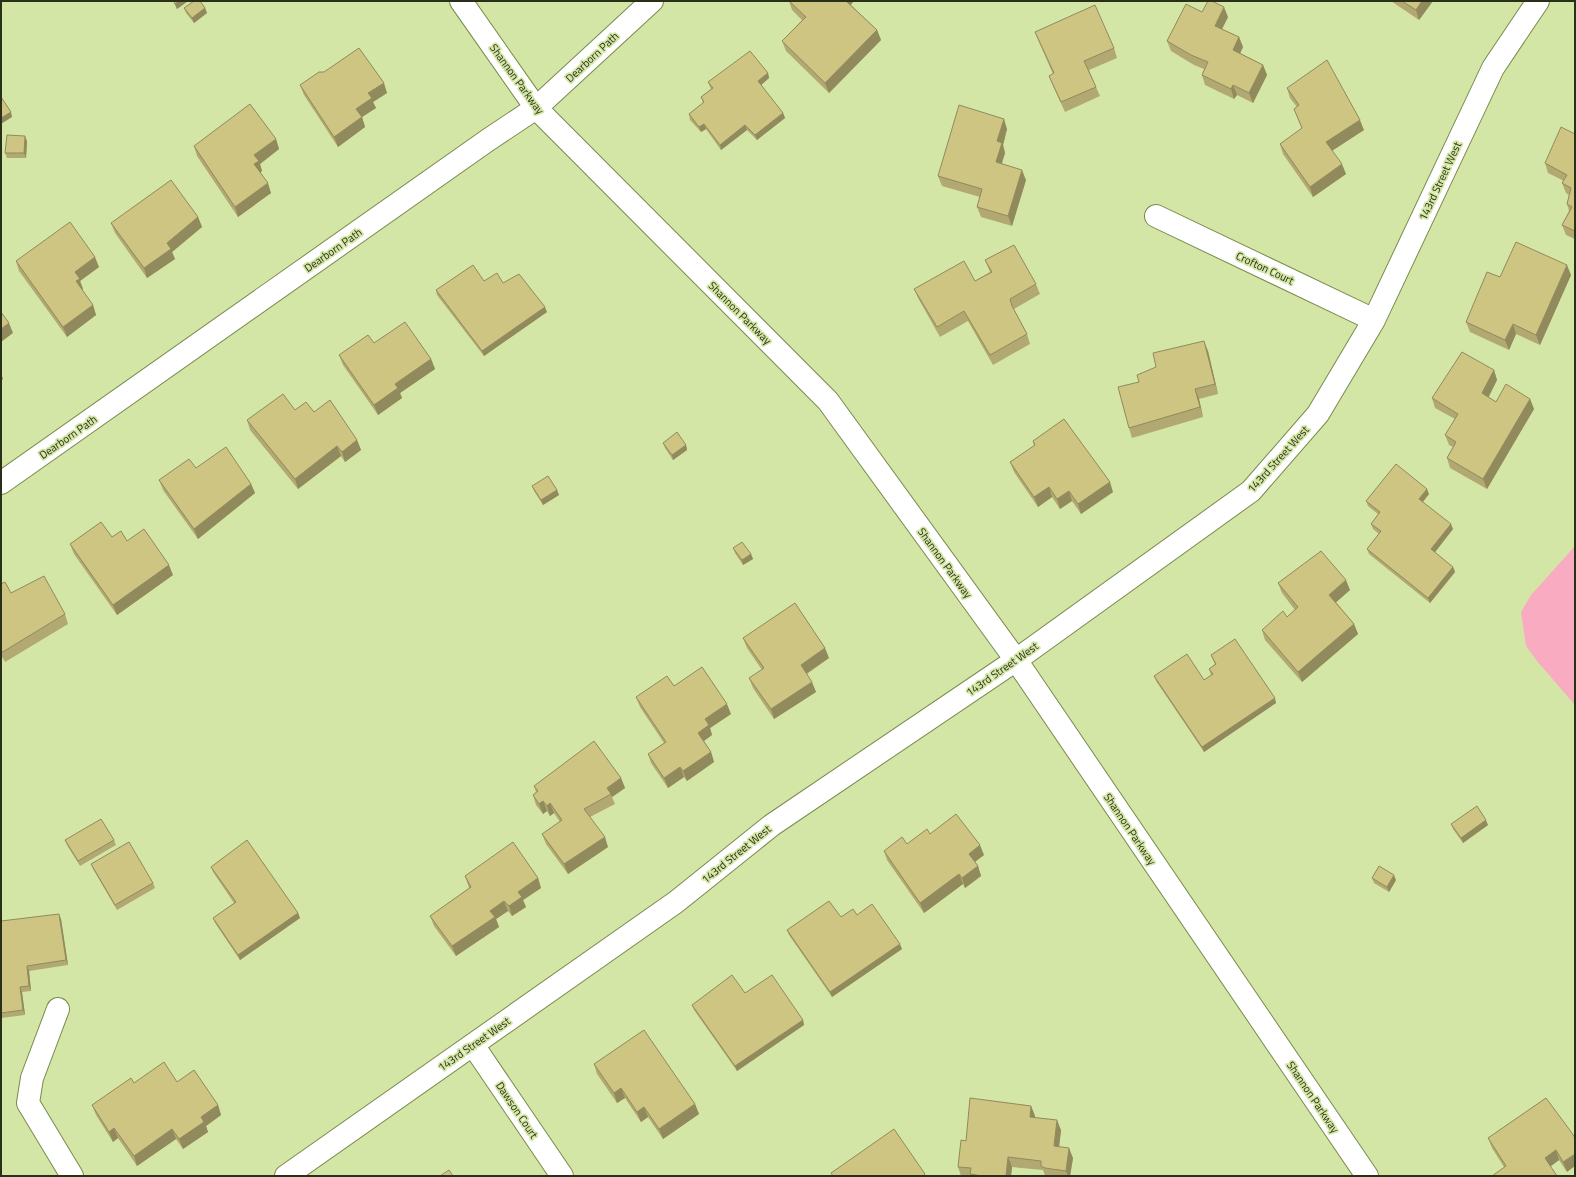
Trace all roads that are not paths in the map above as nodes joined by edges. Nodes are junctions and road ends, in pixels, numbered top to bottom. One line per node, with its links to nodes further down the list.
1 (461, 1): 4 (street, Shannon Parkway)
2 (652, 1): 4 (street, Dearborn Path)
3 (1538, 1): 6 (street, 143rd Street West)
4 (536, 108): 7 (street, Dearborn Path); 8 (street, Shannon Parkway)
5 (1156, 216): 6 (street, Crofton Court)
6 (1374, 320): 8 (street, 143rd Street West)
7 (1, 483)
8 (1016, 660): 10 (street, 143rd Street West); 14 (street, Shannon Parkway)
9 (58, 1008): 11 (street)
10 (473, 1045): 12 (street, 143rd Street West); 13 (street, Dawson Court)
11 (72, 1176)
12 (286, 1176)
13 (562, 1176)
14 (1367, 1176)

